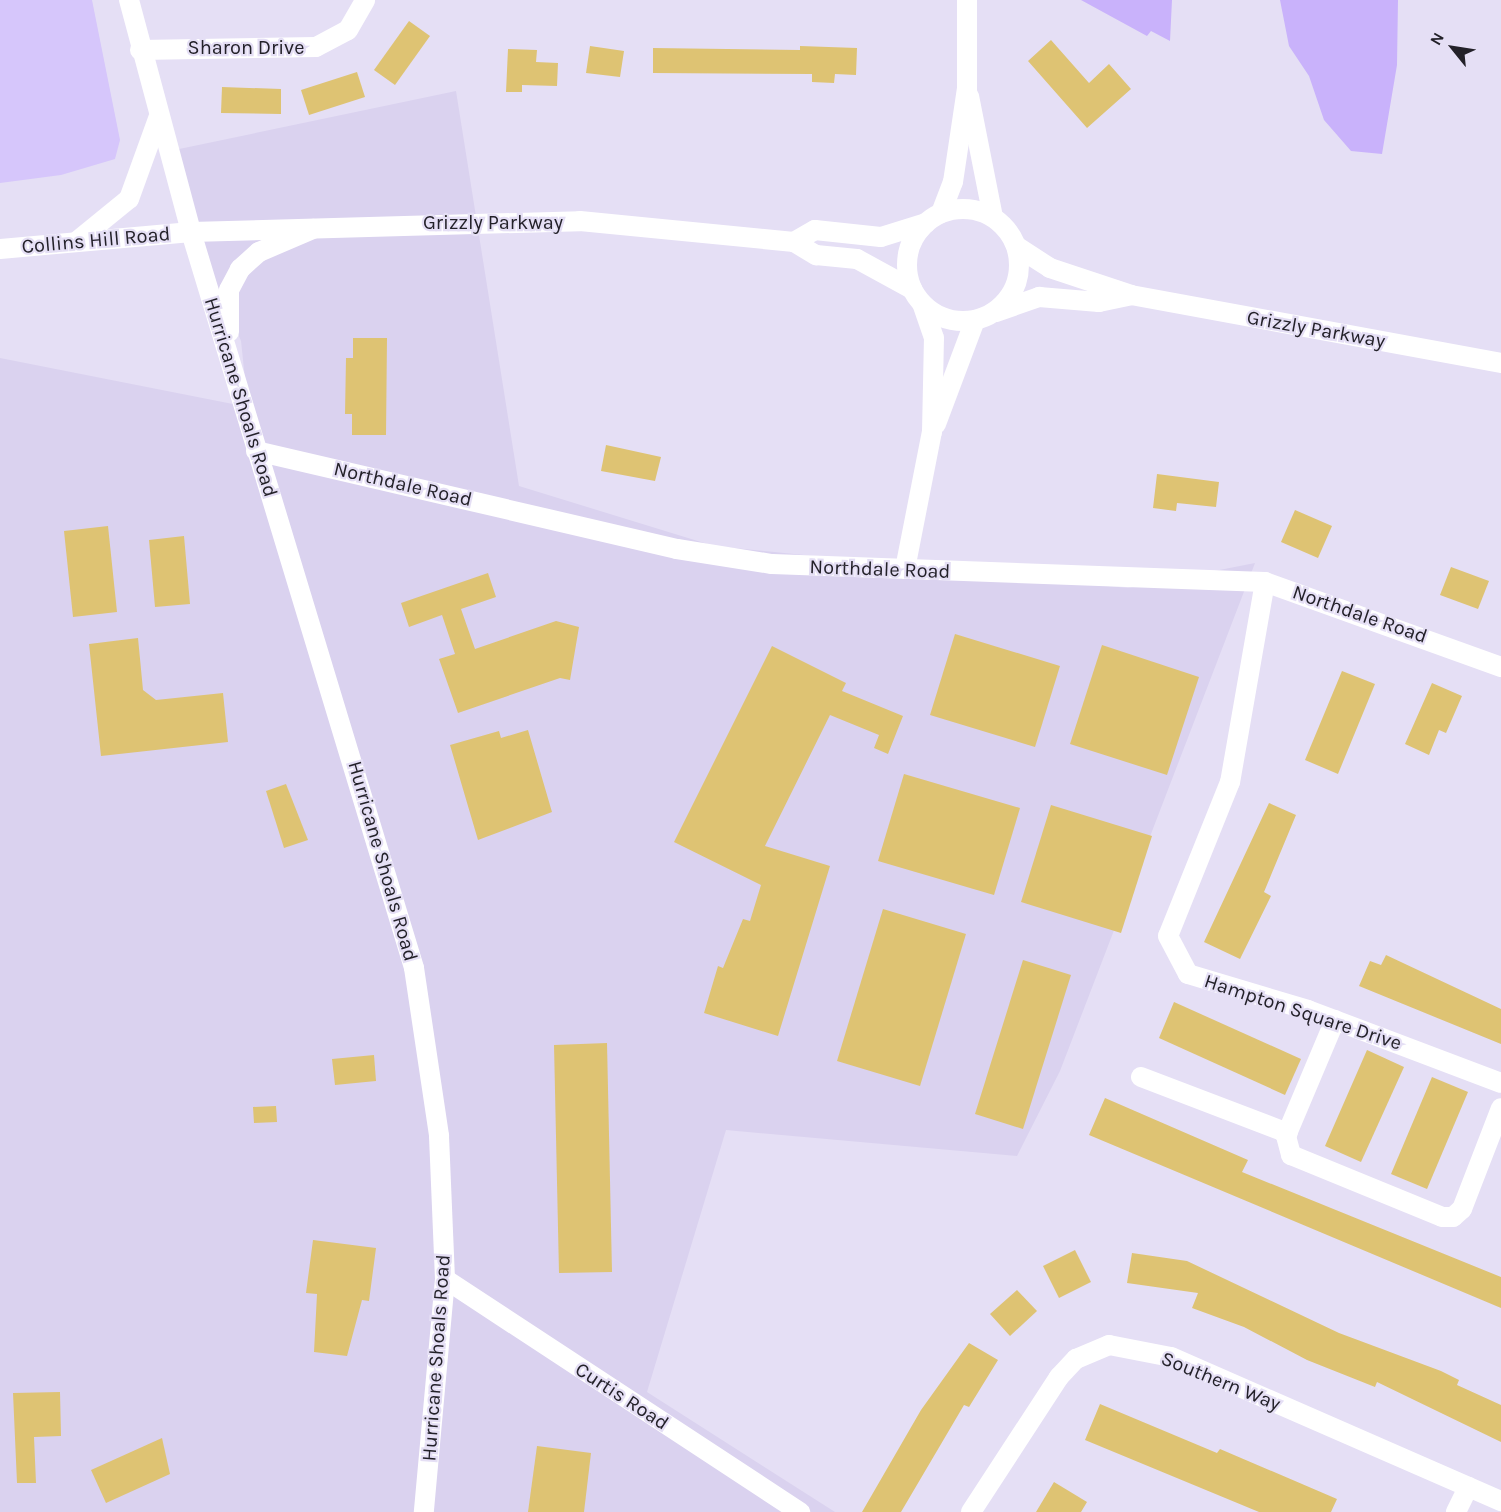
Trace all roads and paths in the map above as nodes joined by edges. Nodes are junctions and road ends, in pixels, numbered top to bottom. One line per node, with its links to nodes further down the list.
1 (129, 0): 4 (street, Hurricane Shoals Road)
2 (365, 0): 4 (street, Sharon Drive)
3 (968, 0): 5 (street)
4 (140, 50): 6 (street, Hurricane Shoals Road)
5 (967, 88): 7 (street); 8 (street)
6 (159, 116): 10 (street, Hurricane Shoals Road); 11 (street)
7 (993, 217): 8 (street); 13 (street)
8 (933, 218): 12 (street, Grizzly Parkway); 16 (street)
9 (318, 226): 10 (street, Grizzly Parkway); 12 (street, Grizzly Parkway); 18 (street)
10 (191, 232): 11 (street, Collins Hill Road); 18 (street, Hurricane Shoals Road)
11 (76, 242): 14 (street, Collins Hill Road)
12 (794, 242): 16 (street, Grizzly Parkway)
13 (1016, 246): 15 (street, Grizzly Parkway); 17 (street)
14 (0, 249)
15 (1131, 295): 17 (street, Grizzly Parkway); 19 (street, Grizzly Parkway)
16 (917, 297): 17 (street); 20 (street)
17 (984, 316): 20 (street)
18 (226, 350): 21 (street, Hurricane Shoals Road)
19 (1501, 363)
20 (932, 432): 22 (street)
21 (256, 451): 22 (street, Northdale Road); 30 (street, Hurricane Shoals Road)
22 (905, 569): 23 (street, Northdale Road)
23 (1265, 582): 24 (street, Northdale Road); 25 (street, Hampton Square Drive)
24 (1501, 667)
25 (1335, 1020): 27 (street, Hampton Square Drive); 29 (street)
26 (1141, 1077): 29 (street)
27 (1501, 1083)
28 (1501, 1108): 29 (street)
29 (1288, 1133)
30 (445, 1279): 33 (street, Hurricane Shoals Road); 34 (street, Curtis Road)
31 (1468, 1487): 32 (street, Southern Way); 35 (street, Southern Way); 36 (street)
32 (1501, 1501)
33 (424, 1512)
34 (800, 1512)
35 (971, 1512)
36 (1456, 1512)

